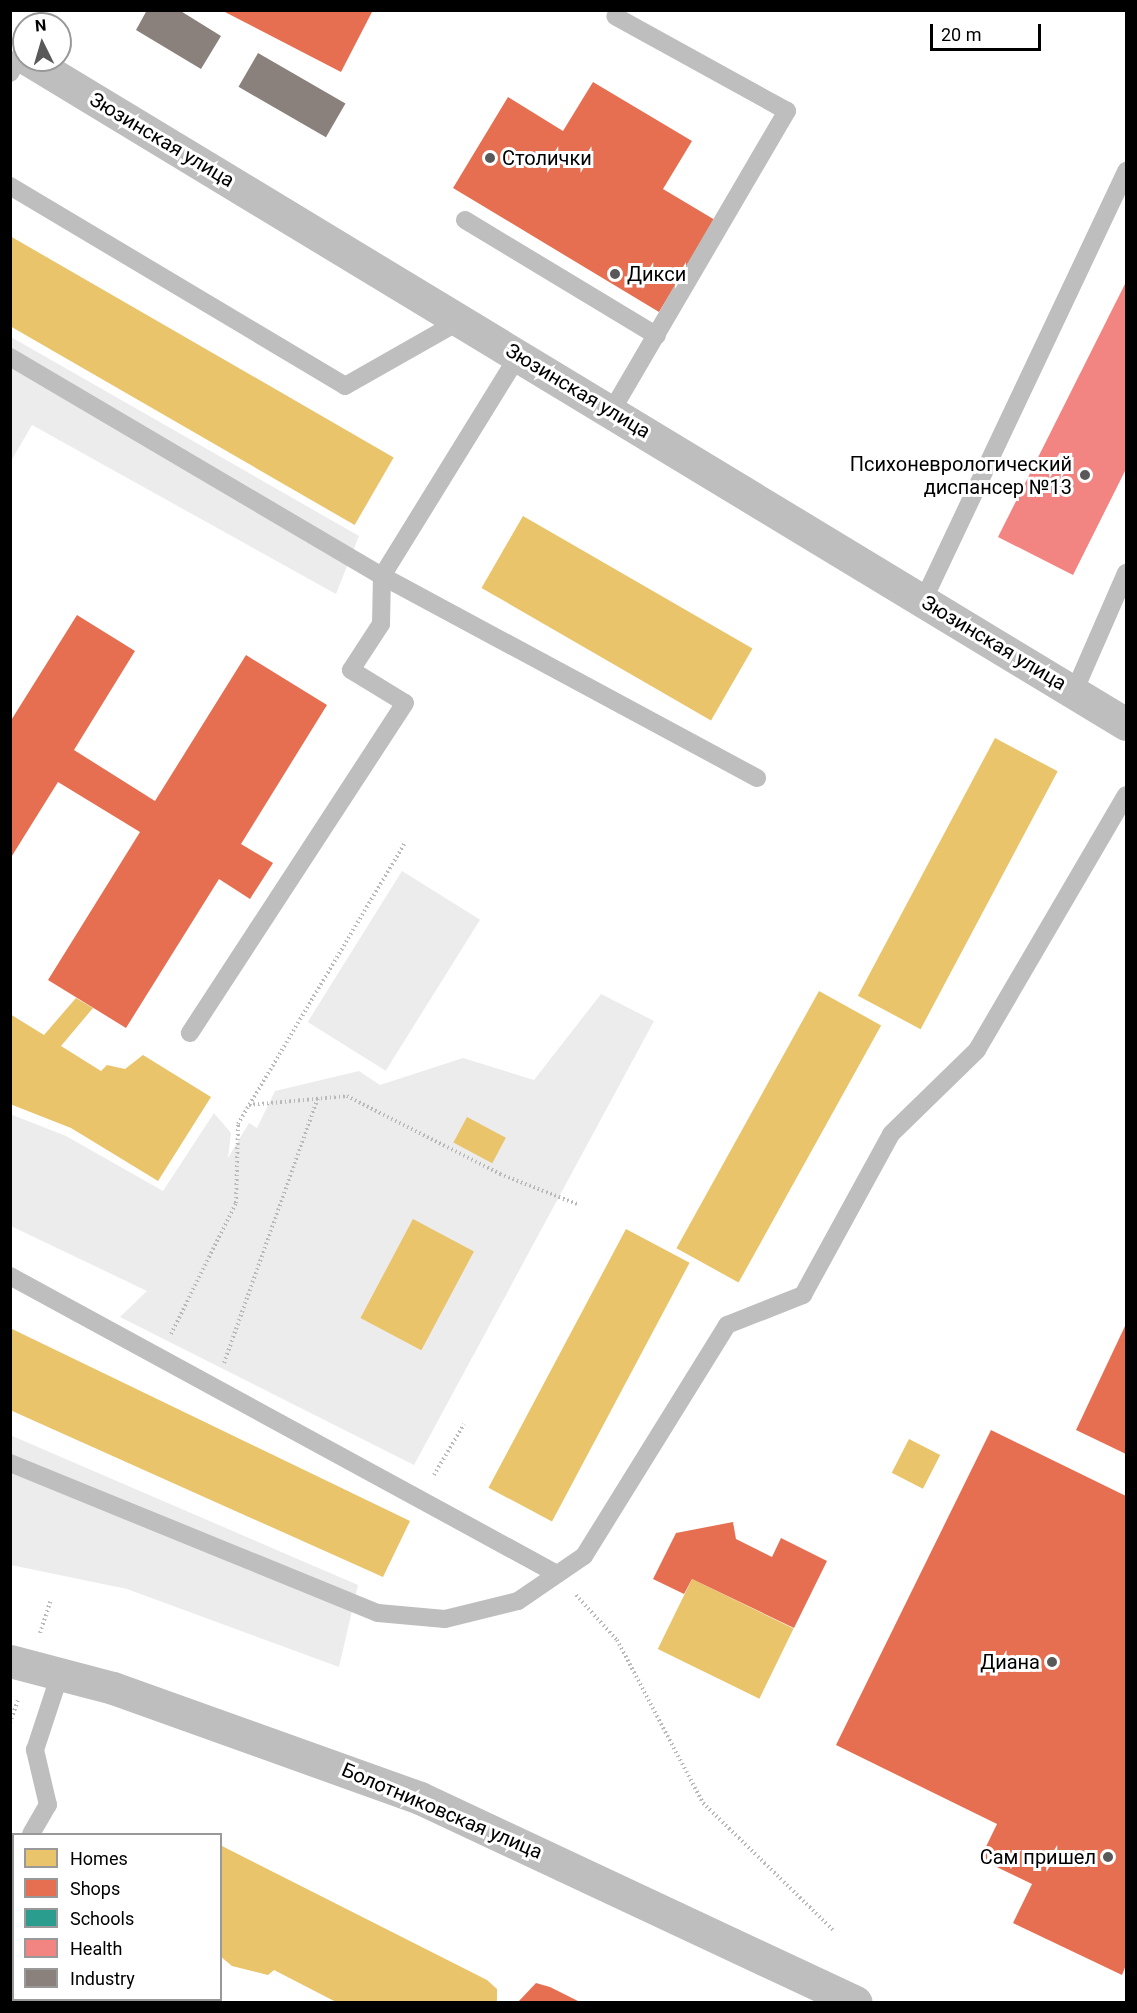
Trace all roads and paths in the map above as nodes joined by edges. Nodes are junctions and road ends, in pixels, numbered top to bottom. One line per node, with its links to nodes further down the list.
1 (615, 16): 7 (lane)
2 (41, 72): 6 (street, Зюзинская улица)
3 (1126, 171): 13 (lane)
4 (10, 186): 6 (lane)
5 (465, 220): 7 (lane)
6 (461, 320): 8 (street, Зюзинская улица)
7 (657, 336): 10 (lane)
8 (518, 356): 10 (street, Зюзинская улица); 12 (lane)
9 (10, 357): 12 (lane)
10 (611, 412): 13 (street, Зюзинская улица)
11 (1126, 573): 14 (lane)
12 (382, 576): 16 (lane); 19 (lane)
13 (923, 601): 14 (street, Зюзинская улица)
14 (1074, 692): 15 (street, Зюзинская улица)
15 (1126, 724)
16 (757, 778)
17 (1126, 795): 29 (lane)
18 (405, 843): 21 (path)
19 (190, 1033)
20 (318, 1098): 21 (path); 22 (path); 25 (path)
21 (249, 1106): 24 (path)
22 (576, 1204)
23 (10, 1276): 24 (lane)
24 (160, 1356): 25 (lane)
25 (210, 1383): 28 (lane)
26 (464, 1424): 28 (path)
27 (10, 1463): 29 (lane)
28 (422, 1496): 29 (lane)
29 (557, 1574): 33 (path)
30 (10, 1661): 31 (street, Болотниковская улица)
31 (60, 1674): 32 (lane); 34 (street, Болотниковская улица)
32 (32, 1833)
33 (834, 1931)
34 (856, 2002)

